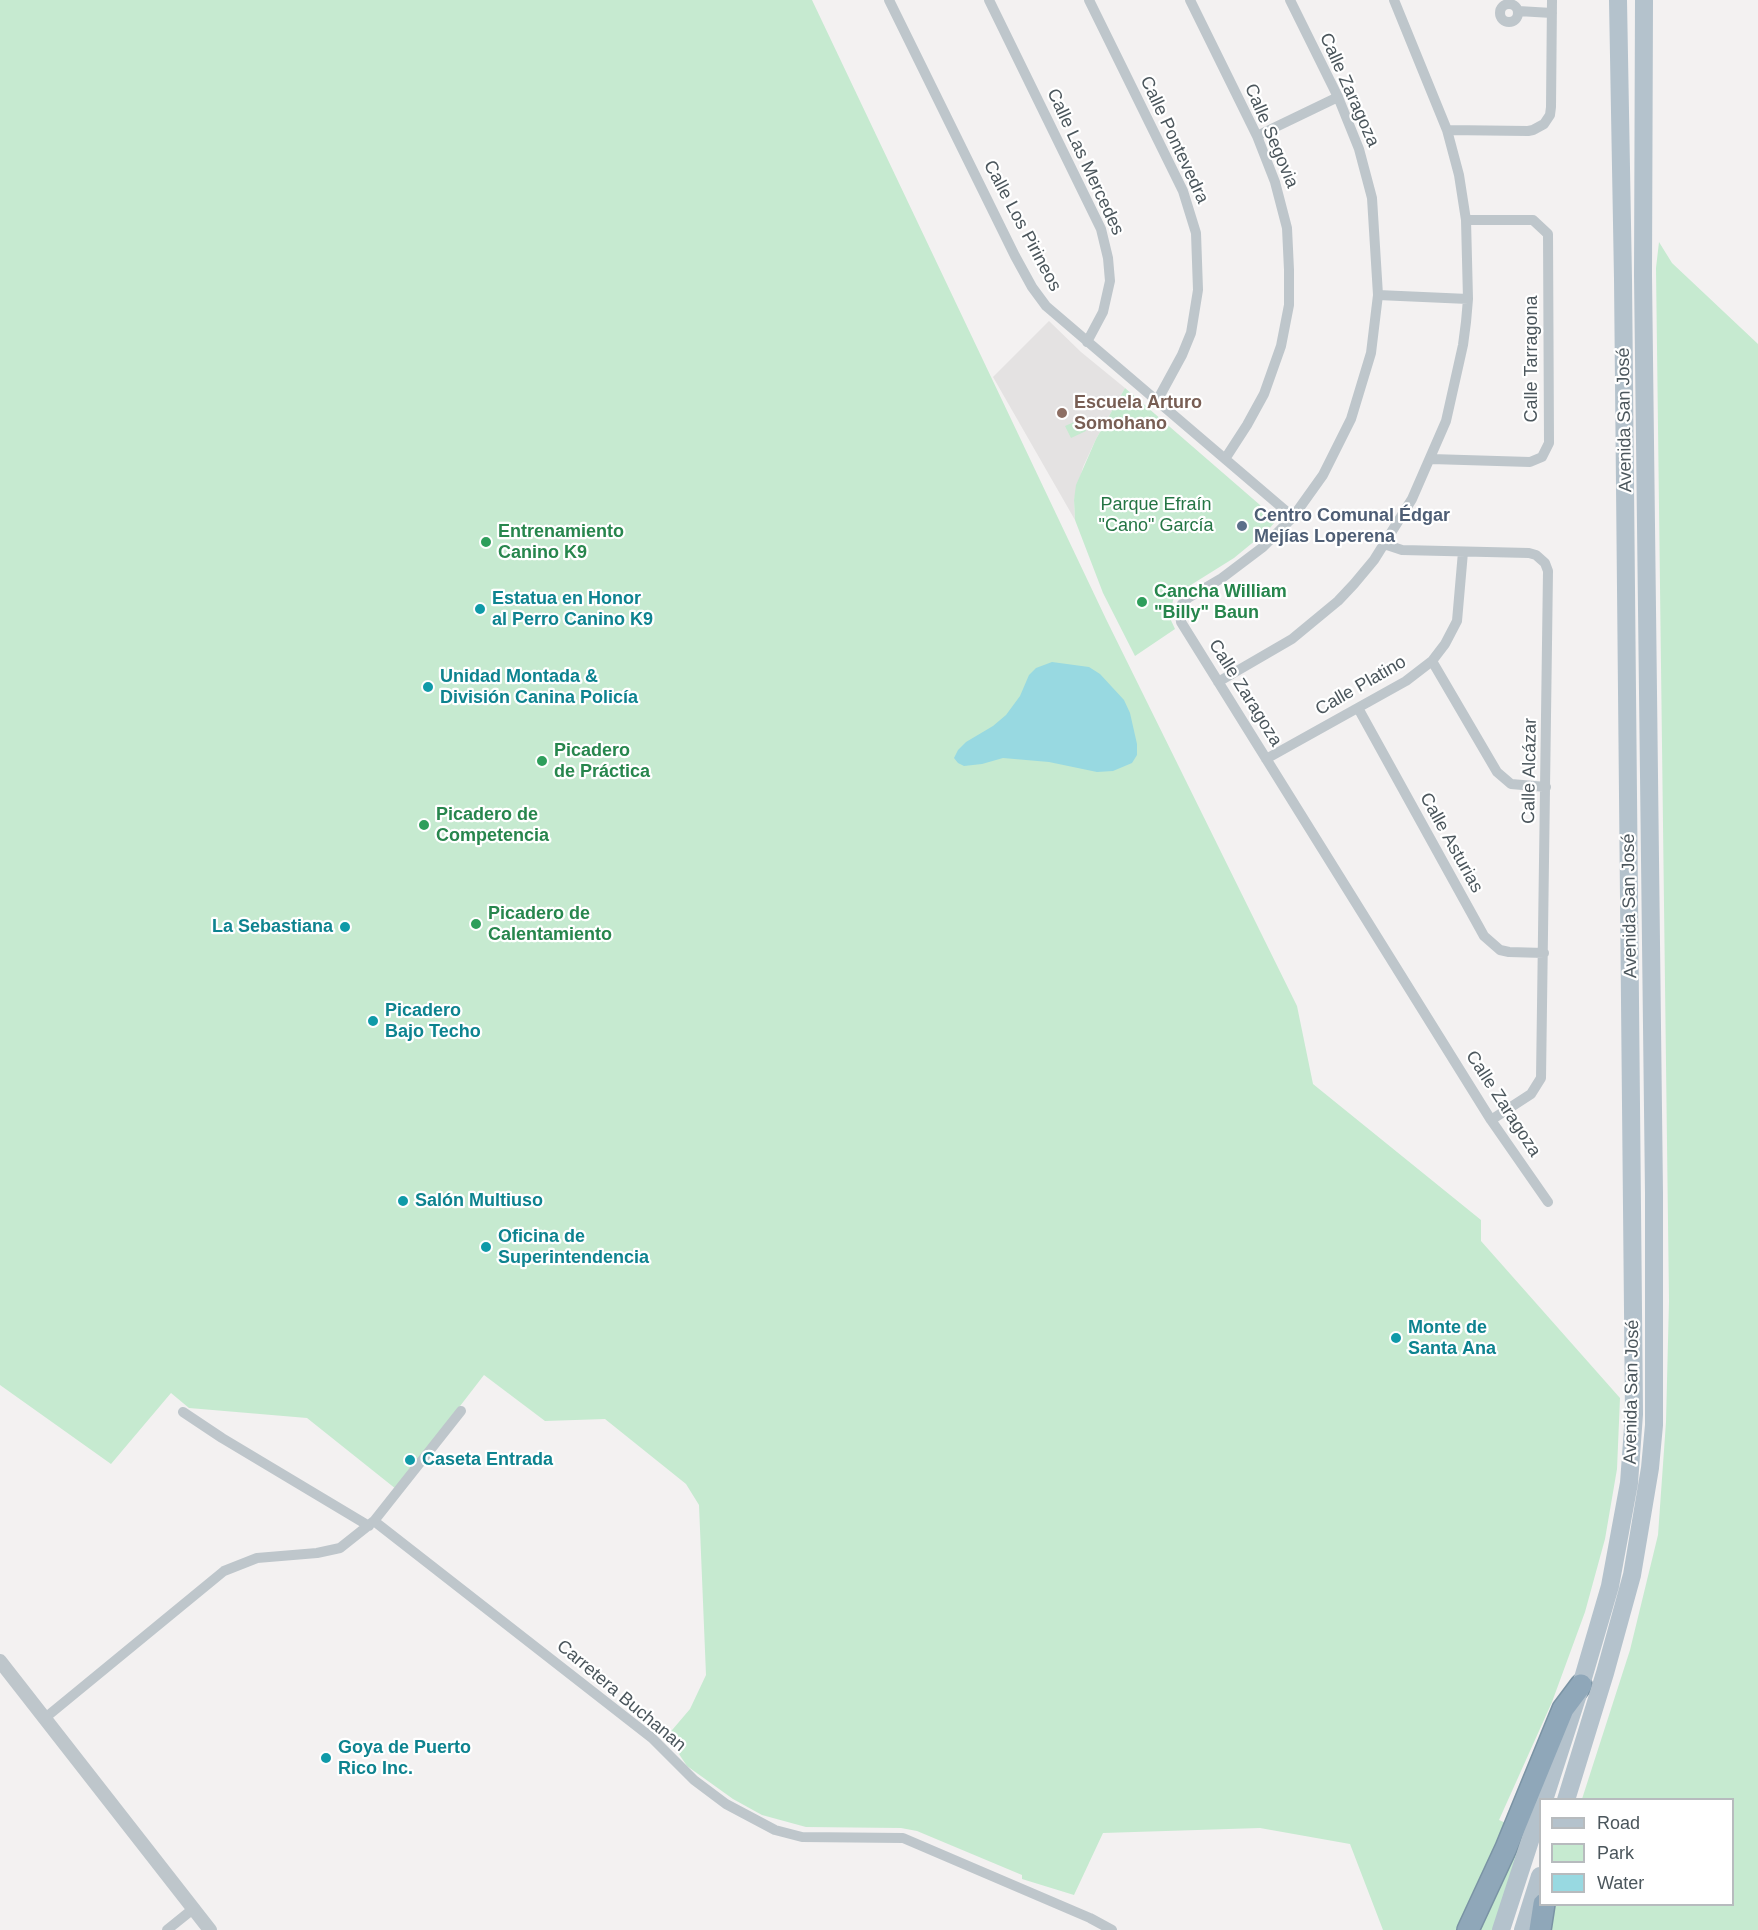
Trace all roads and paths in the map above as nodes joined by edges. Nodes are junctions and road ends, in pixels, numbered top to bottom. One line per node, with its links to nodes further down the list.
1 (889, 0): 20 (street, Calle Los Pirineos)
2 (989, 0): 20 (street, Calle Las Mercedes)
3 (1089, 0): 21 (street, Calle Pontevedra)
4 (1190, 0): 16 (street, Calle Segovia)
5 (1290, 0): 14 (street, Calle Zaragoza)
6 (1394, 0): 15 (street)
7 (1552, 0): 12 (street)
8 (1618, 0): 39 (main road, Avenida San José)
9 (1631, 0): 13 (main road)
10 (1644, 0): 13 (main road, Avenida San José)
11 (1518, 11): 12 (street)
12 (1552, 13): 15 (street)
13 (1642, 84): 42 (main road, Avenida San José)
14 (1338, 97): 16 (street); 18 (street, Calle Zaragoza)
15 (1448, 130): 17 (street)
16 (1257, 136): 22 (street, Calle Segovia)
17 (1466, 220): 19 (street); 23 (street, Calle Tarragona)
18 (1378, 295): 19 (street); 24 (street, Calle Zaragoza)
19 (1468, 299): 23 (street)
20 (1087, 342): 21 (street, Calle Los Pirineos)
21 (1157, 401): 22 (street, Calle Los Pirineos)
22 (1225, 459): 24 (street, Calle Los Pirineos)
23 (1431, 459): 25 (street)
24 (1293, 517): 28 (street, Calle Zaragoza)
25 (1384, 544): 26 (street, Calle Alcázar); 28 (street)
26 (1464, 552): 27 (street, Calle Platino); 31 (street, Calle Alcázar)
27 (1432, 661): 29 (street, Calle Platino); 31 (street)
28 (1218, 682): 30 (street, Calle Zaragoza)
29 (1358, 708): 30 (street, Calle Platino); 32 (street, Calle Asturias)
30 (1266, 759): 33 (street, Calle Zaragoza)
31 (1546, 787): 32 (street, Calle Alcázar)
32 (1544, 953): 33 (street, Calle Alcázar)
33 (1491, 1120): 34 (street, Calle Zaragoza)
34 (1548, 1202)
35 (461, 1411): 37 (street)
36 (183, 1412): 37 (street, Carretera Buchanan)
37 (371, 1523): 40 (street); 49 (street, Carretera Buchanan)
38 (0, 1661): 40 (street)
39 (1581, 1685): 41 (main road, Avenida San José); 50 (highway)
40 (45, 1718): 46 (street)
41 (1545, 1798)
42 (1567, 1798)
43 (1539, 1813): 51 (main road)
44 (1539, 1879): 52 (main road)
45 (1544, 1906): 53 (highway)
46 (193, 1910): 47 (street); 48 (street)
47 (167, 1930)
48 (210, 1930)
49 (1112, 1930)
50 (1468, 1930)
51 (1501, 1930)
52 (1523, 1930)
53 (1540, 1930)

